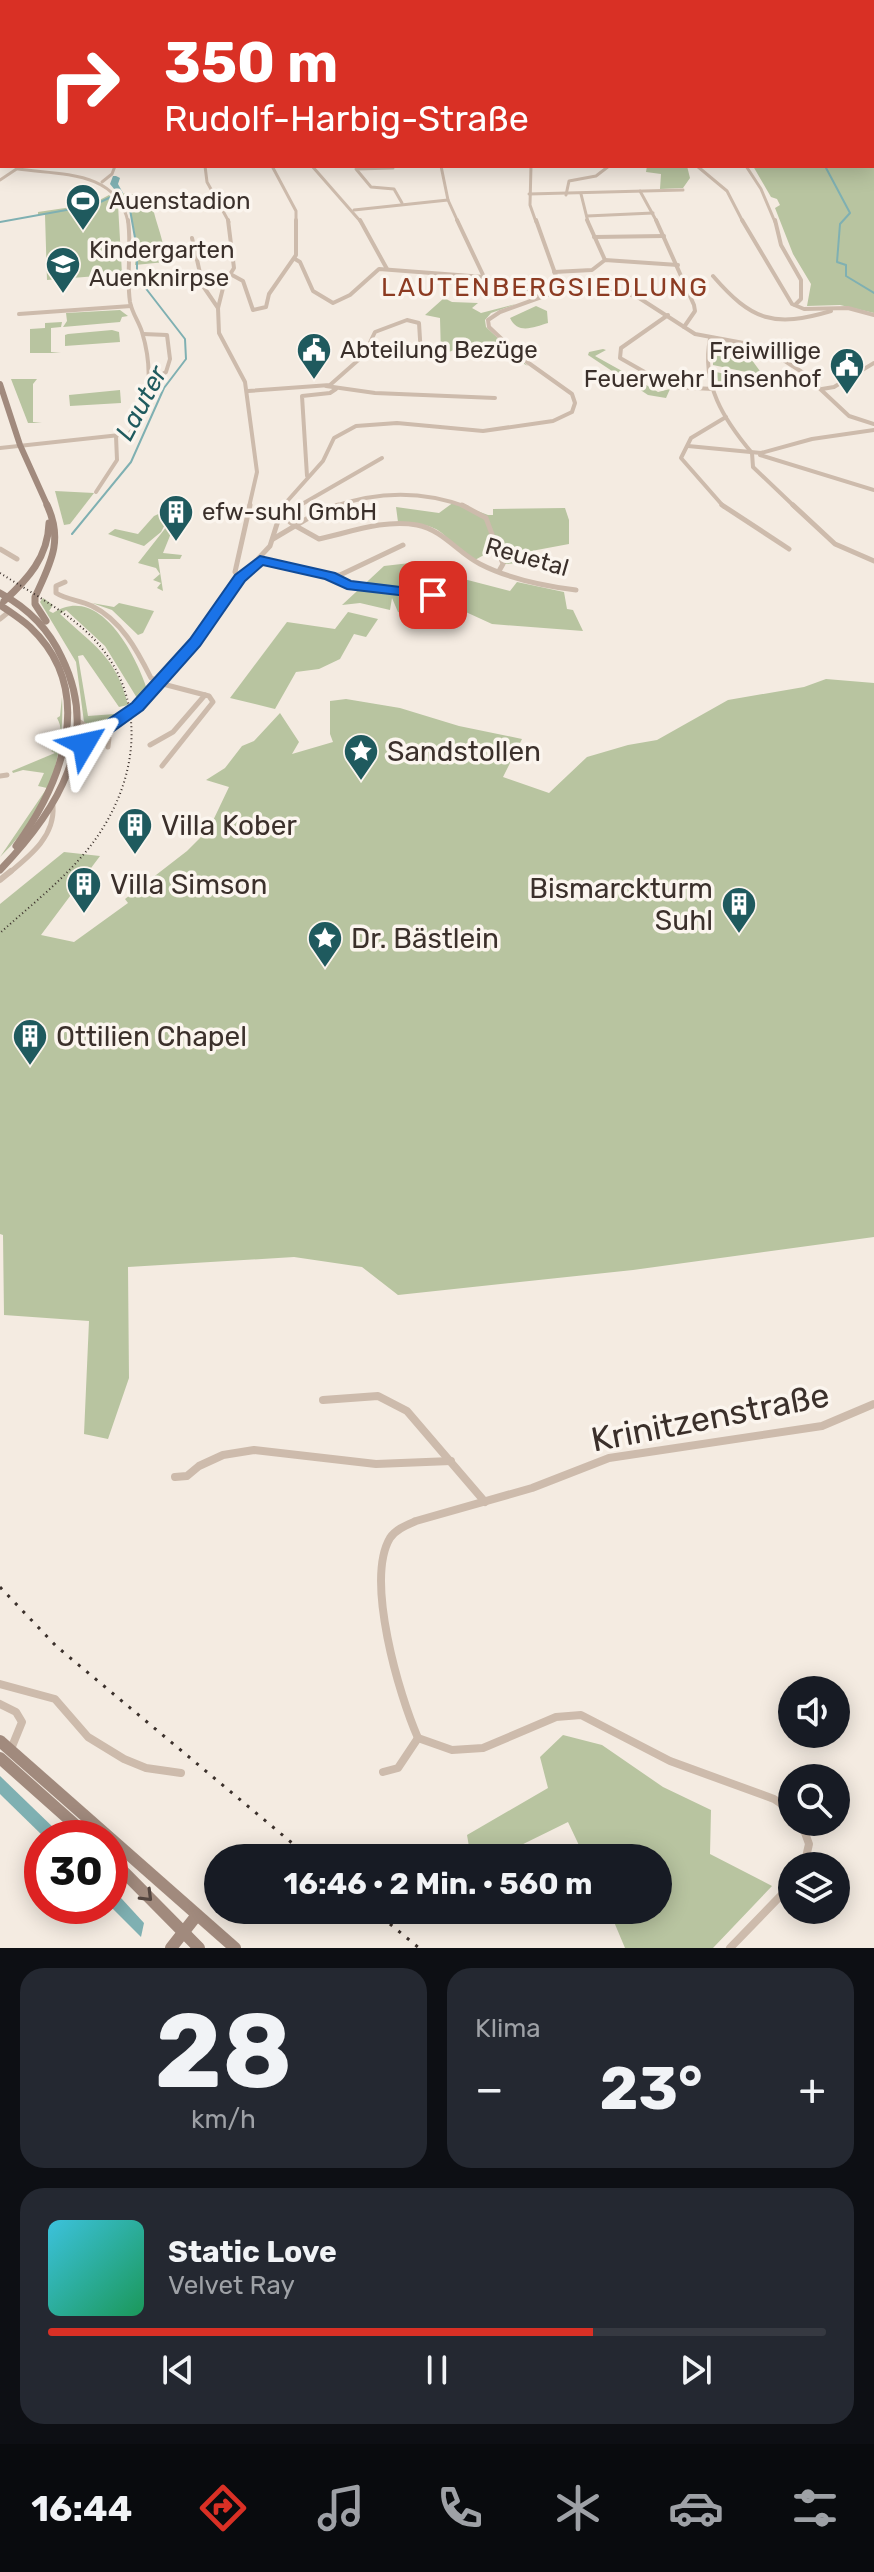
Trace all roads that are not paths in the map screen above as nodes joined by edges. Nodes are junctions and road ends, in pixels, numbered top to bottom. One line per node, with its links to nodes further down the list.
1 (18, 168): 13 (street)
2 (26, 168): 14 (street)
3 (114, 168): 14 (street)
4 (205, 168): 33 (street)
5 (273, 168): 28 (street)
6 (314, 168): 22 (street)
7 (393, 168): 21 (street)
8 (441, 168): 20 (street)
9 (531, 168): 17 (street)
10 (606, 168): 19 (street)
11 (700, 168): 38 (street)
12 (747, 168): 38 (street)
13 (0, 180)
14 (102, 182): 39 (street)
15 (683, 190): 16 (street)
16 (640, 191): 18 (street); 23 (street)
17 (529, 194): 19 (street); 32 (street)
18 (581, 194): 19 (street); 24 (street)
19 (566, 195)
20 (448, 200): 21 (street); 35 (street)
21 (402, 203): 22 (street)
22 (354, 210): 31 (street)
23 (653, 213): 24 (street); 25 (street)
24 (587, 216): 26 (street)
25 (664, 236): 26 (street); 30 (street)
26 (594, 237): 29 (street)
27 (192, 238): 40 (street)
28 (295, 259): 31 (street); 33 (street)
29 (605, 260): 30 (street); 32 (street)
30 (678, 265): 45 (street)
31 (387, 269): 35 (street)
32 (554, 272): 36 (street)
33 (232, 275): 40 (street)
34 (713, 276): 41 (street)
35 (484, 277): 37 (street)
36 (561, 290): 37 (street); 43 (street)
37 (544, 296): 66 (street)
38 (795, 305): 41 (street)
39 (131, 306): 42 (street); 46 (street)
40 (218, 308): 56 (street)
41 (832, 308): 44 (street)
42 (19, 314)
43 (668, 315): 45 (street); 54 (street)
44 (874, 315)
45 (684, 327): 47 (street)
46 (143, 334): 51 (street); 51 (street)
47 (710, 339): 54 (street); 55 (street)
48 (421, 355): 52 (street)
49 (874, 363): 55 (street)
50 (0, 384): 61 (main road)
51 (147, 384): 60 (street)
52 (326, 386): 53 (street); 56 (street)
53 (336, 389): 57 (street); 66 (street)
54 (714, 389): 58 (street)
55 (822, 389): 59 (street)
56 (248, 391): 80 (street)
57 (495, 398)
58 (726, 417): 62 (street); 64 (street)
59 (874, 427): 64 (street)
60 (116, 436): 61 (street); 68 (street)
61 (20, 445): 63 (street); 69 (main road)
62 (688, 446): 64 (street); 74 (street)
63 (0, 448)
64 (752, 453): 67 (street); 77 (street)
65 (382, 458): 70 (street)
66 (307, 476): 71 (street)
67 (874, 490)
68 (96, 492)
69 (51, 516): 83 (main road); 84 (main road)
70 (294, 525): 71 (street); 78 (street, Reuetal); 78 (street)
71 (273, 539): 76 (street)
72 (403, 545): 79 (street)
73 (0, 549): 75 (street)
74 (789, 549)
75 (17, 559)
76 (260, 560): 79 (street); 80 (street)
77 (874, 561)
78 (499, 571): 82 (street, Reuetal)
79 (330, 576): 85 (street)
80 (240, 578): 91 (street)
81 (65, 582): 91 (street)
82 (576, 590)
83 (37, 591): 86 (main road); 90 (main road)
84 (4, 595): 86 (main road); 87 (main road)
85 (435, 595)
86 (20, 604): 88 (main road); 90 (main road)
87 (0, 605): 88 (main road)
88 (10, 611): 89 (street); 97 (main road)
89 (0, 619)
90 (71, 676): 93 (main road)
91 (160, 682): 92 (street); 94 (street)
92 (205, 695): 98 (street); 101 (street)
93 (80, 722): 94 (street); 96 (main road)
94 (115, 722): 95 (street)
95 (104, 729): 96 (street); 99 (street); 100 (street)
96 (79, 737): 97 (street); 100 (main road)
97 (66, 738): 103 (main road)
98 (150, 745)
99 (108, 747)
100 (74, 756): 102 (main road)
101 (162, 766)
102 (53, 806): 104 (main road); 105 (street)
103 (0, 862)
104 (0, 870)
105 (0, 880)
106 (323, 1400): 108 (street)
107 (874, 1404): 110 (street, Krinitzenstraße)
108 (451, 1461): 109 (street); 110 (street)
109 (175, 1477)
110 (485, 1502): 113 (street, Krinitzenstraße)
111 (0, 1684): 116 (street)
112 (0, 1704): 114 (street)
113 (418, 1738): 115 (street); 117 (street)
114 (4, 1749): 118 (main road); 121 (main road)
115 (383, 1772)
116 (181, 1773)
117 (778, 1802)
118 (71, 1820)
119 (128, 1876): 122 (main road, one-way to 122)
120 (778, 1898): 126 (street)
121 (197, 1915): 122 (main road); 125 (main road)
122 (184, 1933): 123 (main road); 124 (main road)
123 (171, 1948)
124 (199, 1948)
125 (235, 1948)
126 (730, 1948)

